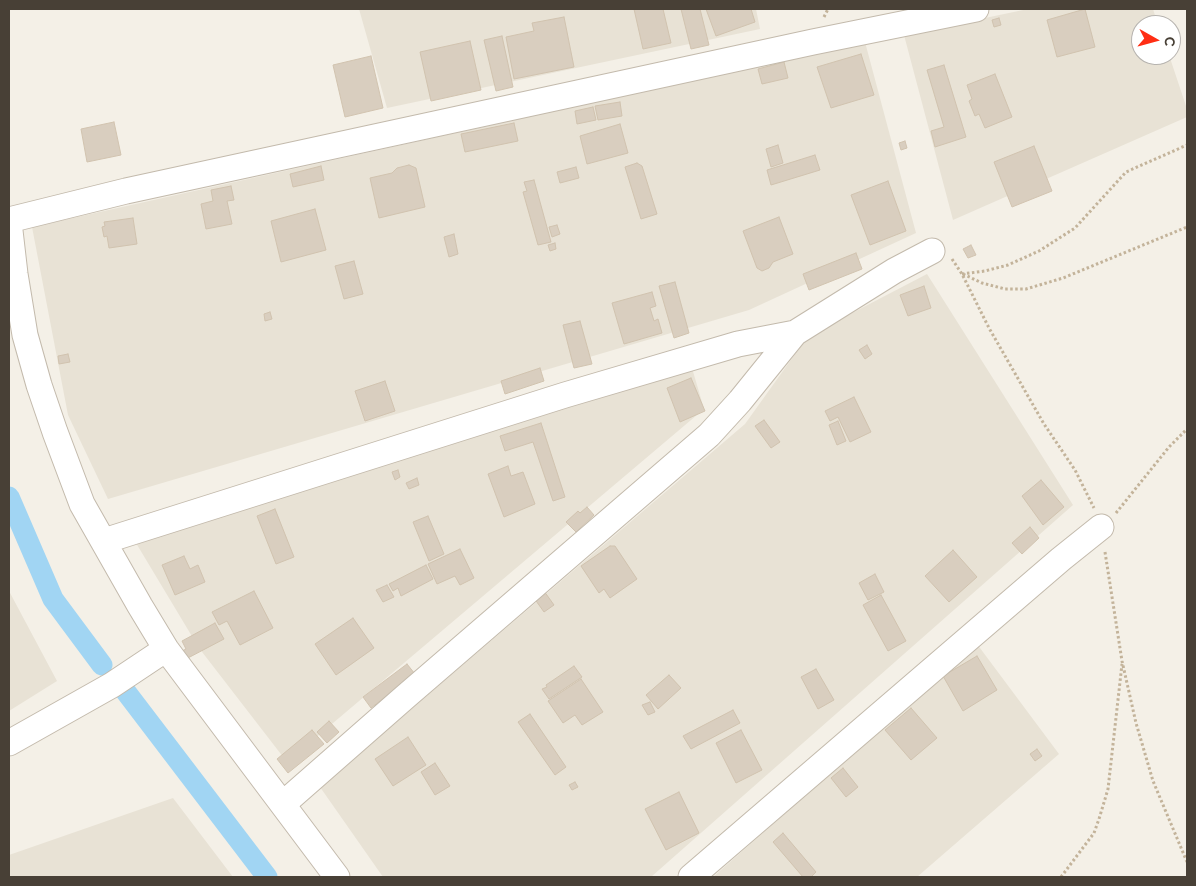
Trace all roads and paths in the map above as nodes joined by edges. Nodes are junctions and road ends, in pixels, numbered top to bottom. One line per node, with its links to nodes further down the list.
1 (976, 9): 3 (street)
2 (1187, 145): 6 (path)
3 (9, 221): 10 (street)
4 (1187, 227): 6 (path)
5 (932, 251): 6 (path); 7 (street)
6 (962, 274): 9 (path)
7 (796, 333): 10 (street); 14 (street)
8 (1187, 430): 9 (path)
9 (1101, 527): 12 (path); 17 (street)
10 (104, 541): 11 (street)
11 (166, 649): 13 (street); 14 (street)
12 (1122, 661): 15 (path); 18 (path)
13 (9, 743)
14 (283, 804): 16 (street)
15 (1187, 862)
16 (337, 877)
17 (691, 877)
18 (1061, 877)

